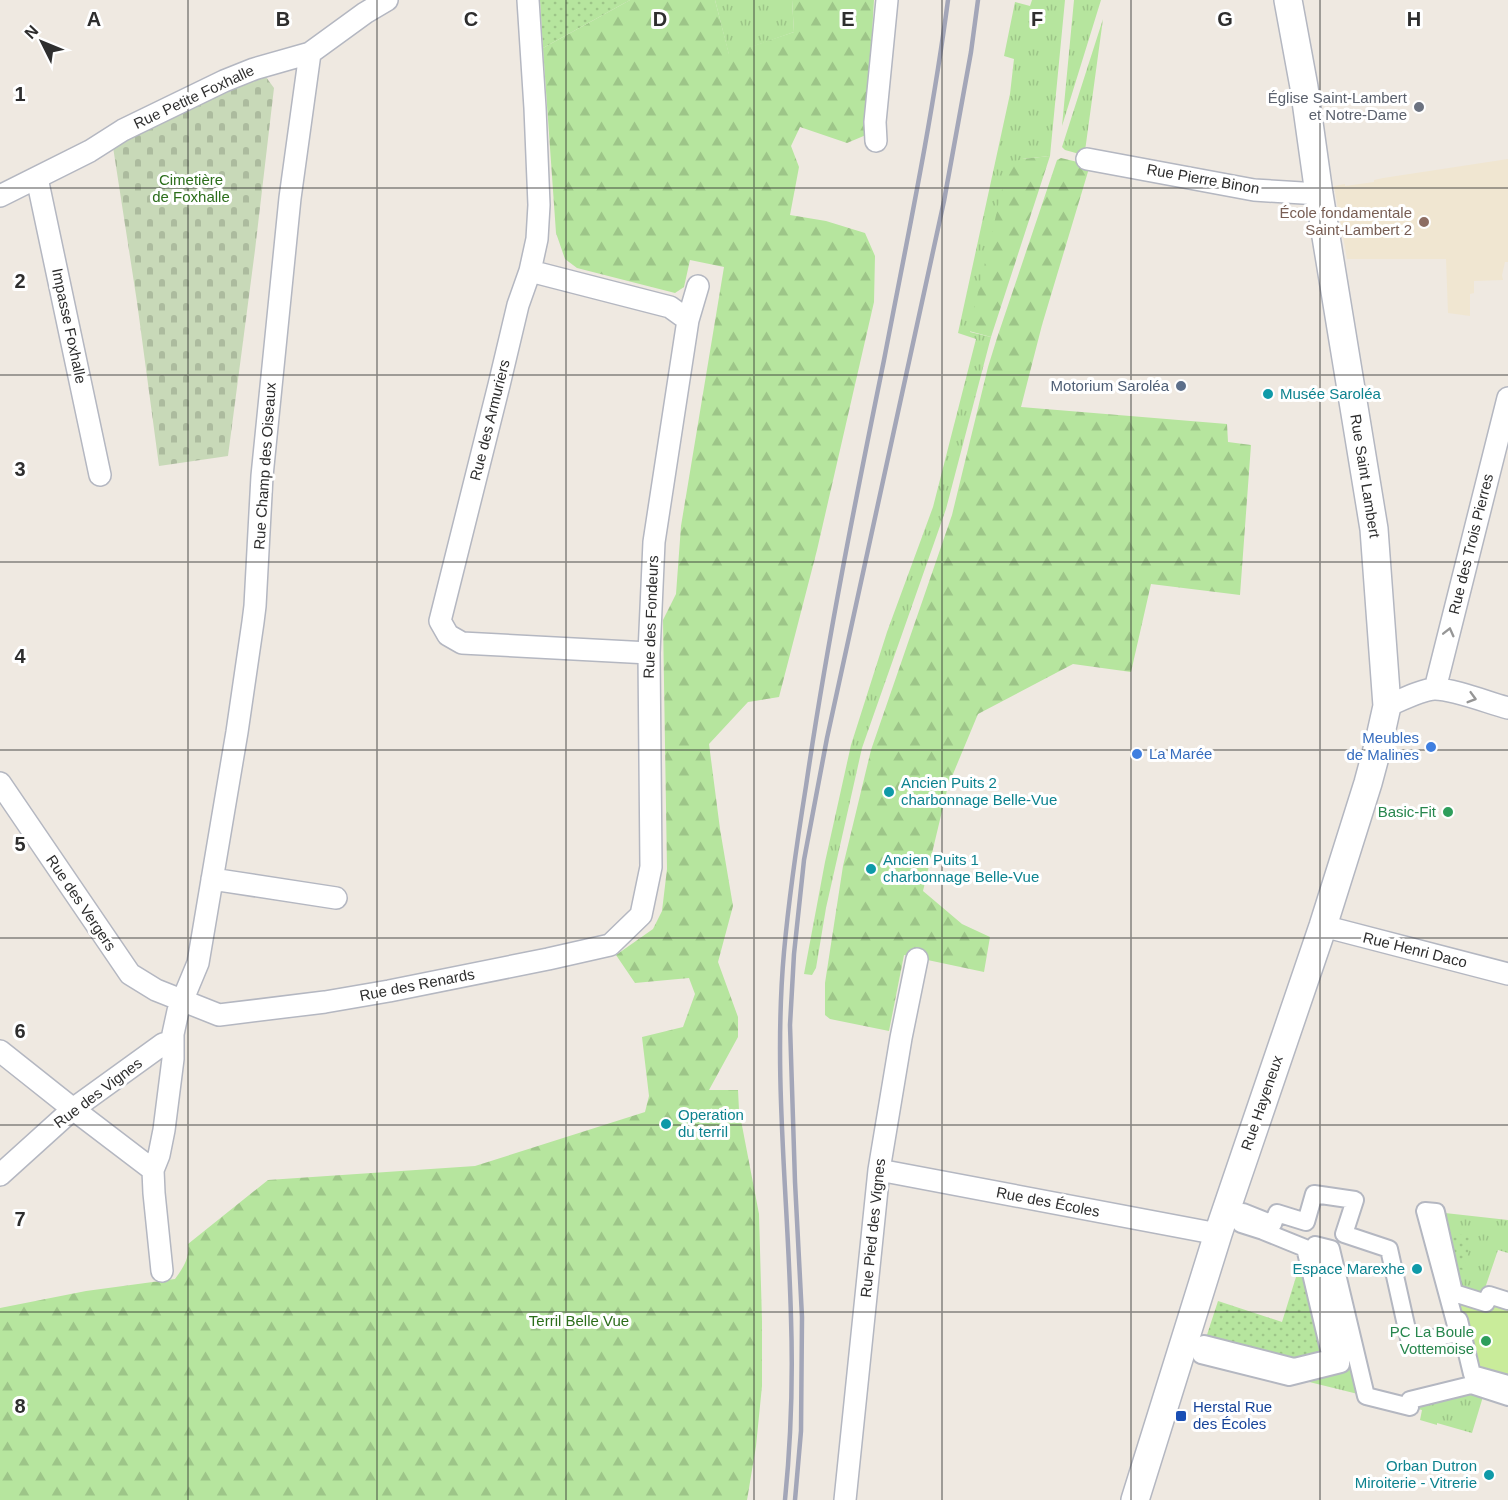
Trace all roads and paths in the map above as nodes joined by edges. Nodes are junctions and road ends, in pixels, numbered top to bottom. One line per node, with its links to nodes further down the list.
1 (387, 0): 5 (street, Rue Petite Foxhalle)
2 (528, 0): 11 (street, Rue des Armuriers)
3 (886, 0): 6 (street)
4 (1288, 0): 9 (street, Rue Saint Lambert)
5 (310, 53): 8 (street, Rue Petite Foxhalle); 21 (street, Rue Champ des Oiseaux)
6 (876, 141)
7 (1087, 159): 9 (street, Rue Pierre Binon)
8 (37, 178): 10 (street, Rue Petite Foxhalle); 15 (street, Impasse Foxhalle)
9 (1319, 194): 18 (street, Rue Saint Lambert)
10 (0, 196)
11 (530, 271): 13 (street); 16 (street, Rue des Armuriers)
12 (698, 286): 13 (street, Rue des Fondeurs)
13 (688, 320): 16 (street, Rue des Fondeurs)
14 (1508, 399): 17 (street, Rue des Trois Pierres, one-way to 14)
15 (100, 475)
16 (649, 653): 23 (street, Rue des Fondeurs)
17 (1435, 689): 18 (street); 19 (street, one-way to 19)
18 (1386, 706): 24 (street, Rue Hayeneux)
19 (1508, 708)
20 (0, 783): 27 (street, Rue des Vergers)
21 (212, 879): 22 (street); 27 (street, Rue Champ des Oiseaux)
22 (336, 898)
23 (641, 915): 27 (street, Rue des Renards)
24 (1323, 926): 26 (street, Rue Henri Daco); 34 (street, Rue Hayeneux)
25 (917, 958): 32 (street, Rue Pied des Vignes)
26 (1508, 974)
27 (182, 1001): 28 (street, Rue Champ des Oiseaux)
28 (173, 1041): 30 (street, Rue des Vignes); 31 (street, Rue Champ des Oiseaux)
29 (0, 1051): 30 (street)
30 (73, 1109): 31 (street); 33 (street, Rue des Vignes)
31 (153, 1170): 35 (street, Rue Champ des Oiseaux)
32 (879, 1170): 34 (street, Rue des Écoles); 40 (street, Rue Pied des Vignes)
33 (0, 1175)
34 (1218, 1234): 41 (street, Rue Hayeneux)
35 (162, 1271)
36 (1508, 1301): 39 (street)
37 (1508, 1309): 38 (street)
38 (1508, 1384)
39 (1508, 1397)
40 (845, 1500)
41 (1135, 1500)

